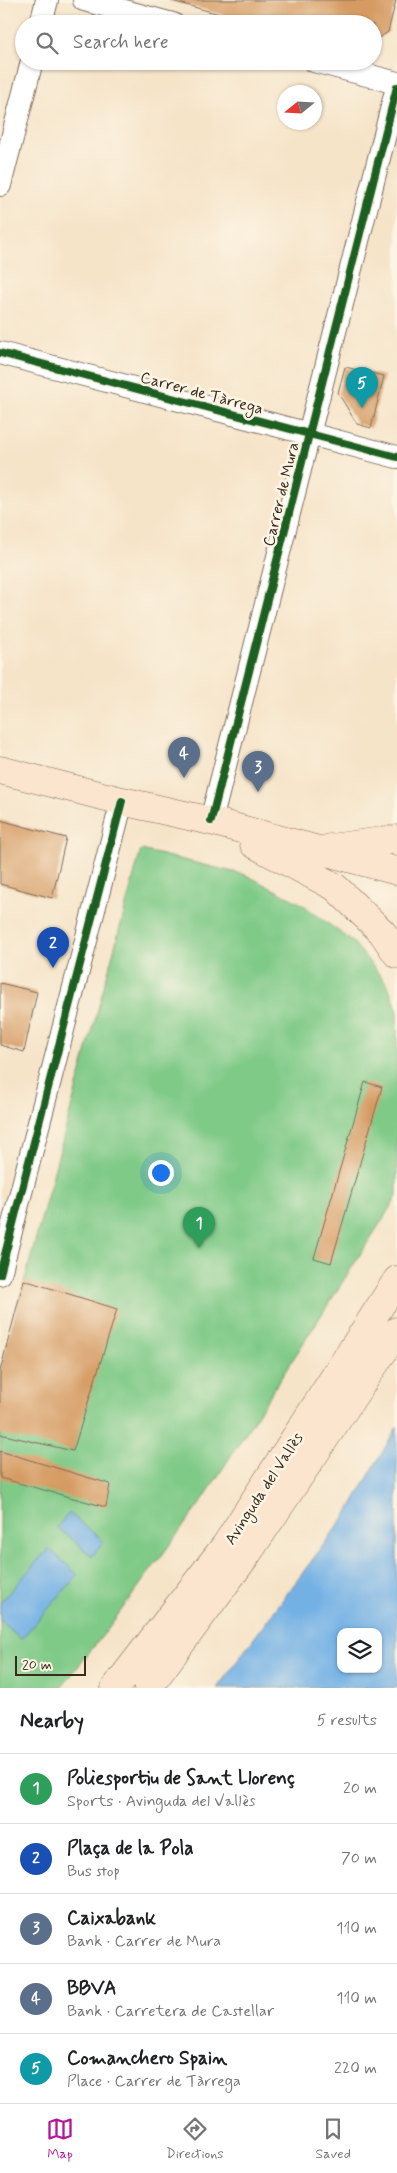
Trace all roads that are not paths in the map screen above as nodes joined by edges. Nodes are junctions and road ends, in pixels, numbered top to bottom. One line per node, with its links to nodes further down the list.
1 (48, 0): 3 (street)
2 (84, 0): 4 (street)
3 (44, 15)
4 (140, 15)
5 (30, 70): 8 (street)
6 (345, 70): 7 (street)
7 (397, 85): 10 (street, Carrer de Mura)
8 (0, 185)
9 (0, 352): 10 (street, Carrer de Tàrrega)
10 (310, 435): 11 (street, Carrer de Tàrrega); 14 (street, Carrer de Mura)
11 (397, 457)
12 (0, 770): 13 (main road)
13 (122, 802): 14 (main road); 19 (street)
14 (211, 821): 16 (main road); 18 (main road)
15 (397, 839): 16 (main road)
16 (316, 850): 17 (main road)
17 (397, 871)
18 (397, 954)
19 (0, 1274)
20 (397, 1280): 22 (main road, Avinguda del Vallès)
21 (397, 1331): 23 (main road, Avinguda del Vallès)
22 (115, 1688)
23 (148, 1688)

